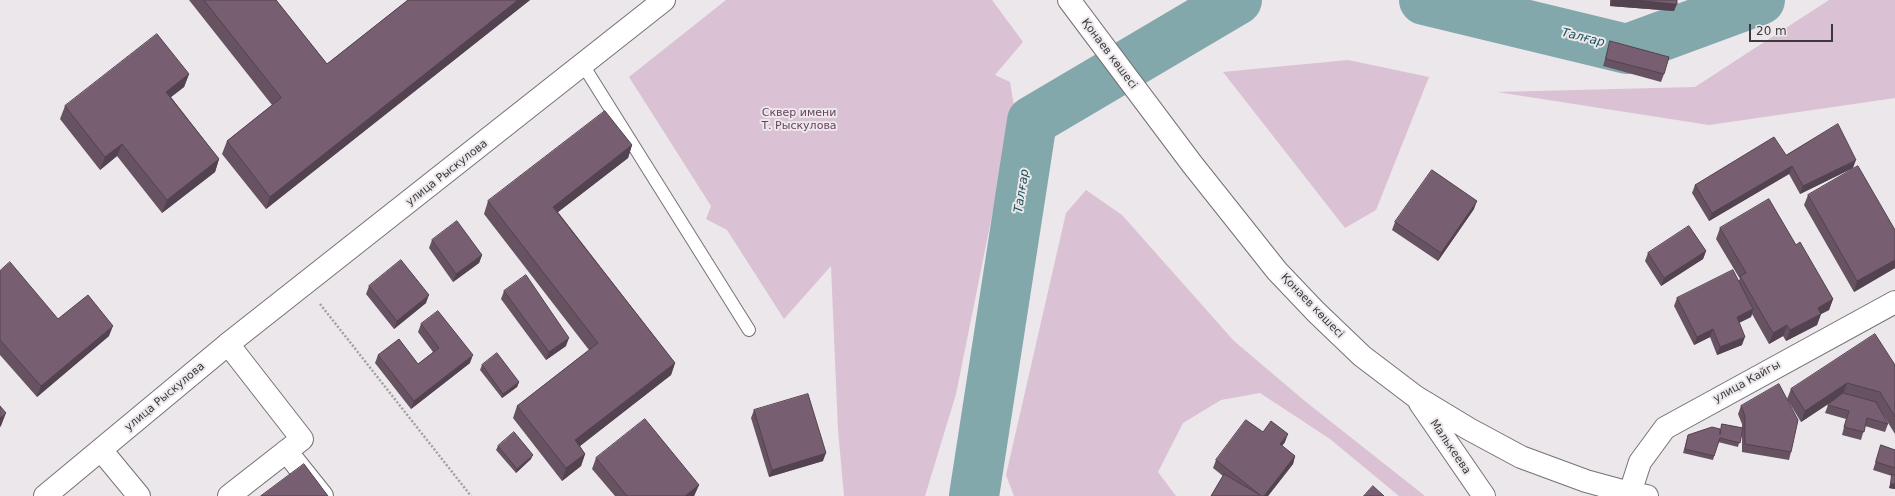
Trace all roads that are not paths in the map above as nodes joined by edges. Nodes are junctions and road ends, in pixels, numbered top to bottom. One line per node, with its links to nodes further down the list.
1 (664, 0): 3 (main road, улица Рыскулова)
2 (1069, 0): 7 (main road, Қонаев көшесі)
3 (583, 65): 5 (lane); 6 (main road, улица Рыскулова)
4 (1895, 302): 10 (main road, улица Кайгы)
5 (749, 330)
6 (228, 344): 8 (main road, улица Рыскулова); 9 (main road)
7 (1416, 397): 10 (main road, Қонаев көшесі); 15 (main road, Малькеева)
8 (101, 450): 11 (main road, улица Рыскулова); 12 (main road)
9 (286, 451): 13 (main road); 14 (main road)
10 (1634, 495)
11 (45, 496)
12 (139, 496)
13 (229, 496)
14 (322, 496)
15 (1484, 496)

